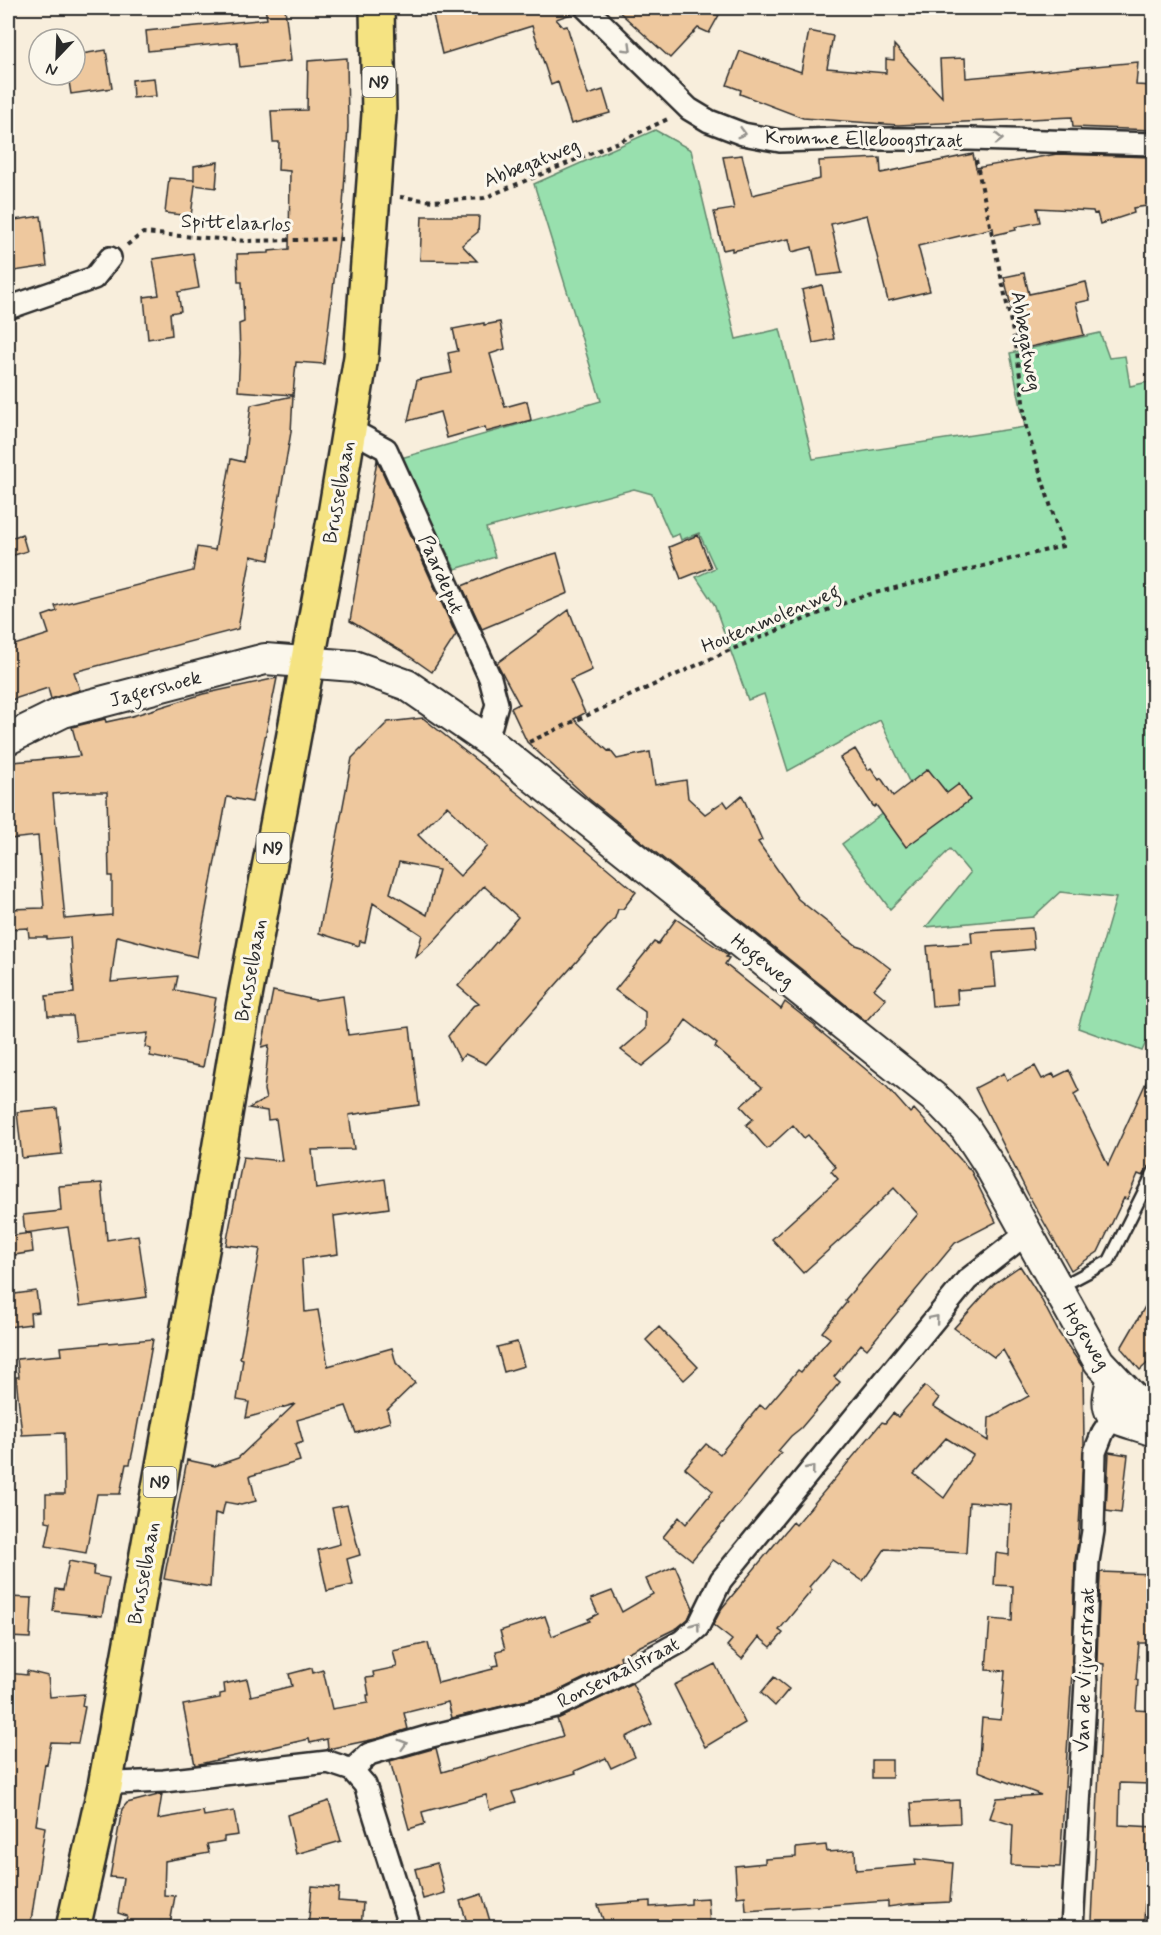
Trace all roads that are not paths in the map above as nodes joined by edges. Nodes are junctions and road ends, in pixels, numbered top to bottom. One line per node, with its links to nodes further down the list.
1 (377, 8): 6 (main road, Brusselbaan / N9)
2 (586, 8): 3 (street, Kromme Elleboogstraat, one-way to 3)
3 (1154, 144)
4 (110, 258): 5 (street)
5 (8, 308)
6 (349, 429): 7 (main road, Brusselbaan / N9); 9 (street, Paardeput)
7 (308, 661): 8 (street, Jagershoek); 9 (street, Hogeweg); 18 (main road, Brusselbaan / N9)
8 (8, 739)
9 (493, 746): 11 (street, Hogeweg)
10 (1154, 1171): 12 (lane)
11 (1027, 1233): 12 (street, Hogeweg); 17 (street, Ronsevaalstraat, one-way to 11)
12 (1059, 1288): 13 (street, Hogeweg)
13 (1113, 1377): 14 (street, Hogeweg); 15 (street, Hogeweg)
14 (1113, 1417): 16 (street); 21 (street, Van de Vijverstraat)
15 (1154, 1420)
16 (1154, 1431)
17 (352, 1770): 18 (street); 20 (street)
18 (105, 1786): 19 (main road, Brusselbaan / N9)
19 (73, 1928)
20 (410, 1928)
21 (1072, 1928)

